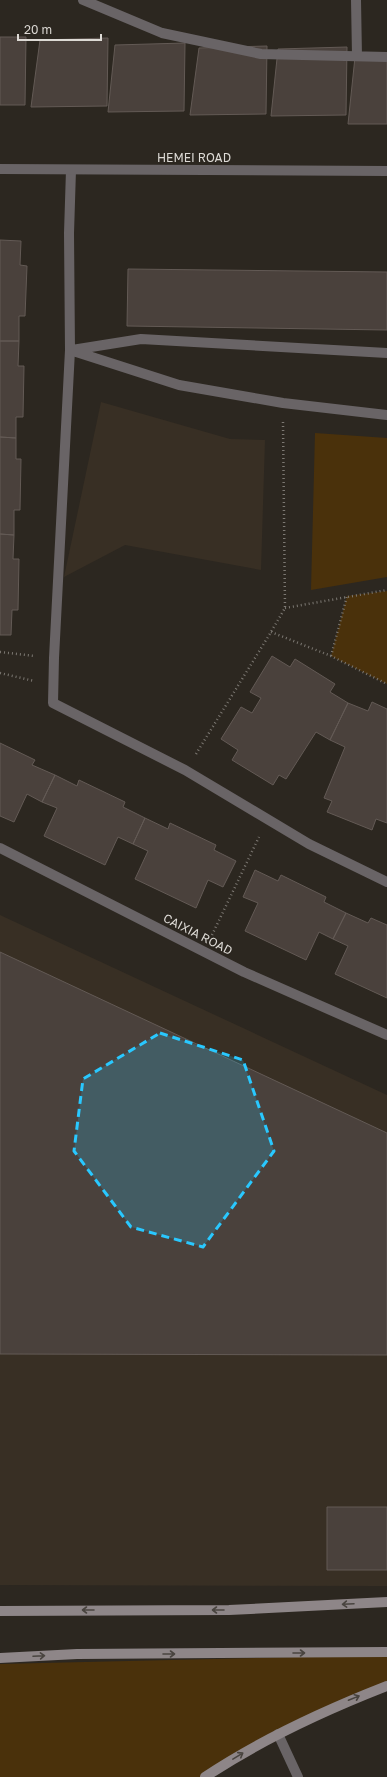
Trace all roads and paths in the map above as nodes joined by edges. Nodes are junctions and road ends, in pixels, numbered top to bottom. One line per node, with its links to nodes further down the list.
1 (83, 0): 3 (street)
2 (356, 0): 3 (street)
3 (357, 56): 4 (street)
4 (387, 57)
5 (0, 169): 6 (street, HEMEI ROAD)
6 (71, 170): 7 (street, HEMEI ROAD); 8 (street)
7 (387, 171)
8 (70, 350): 9 (street); 10 (street); 18 (street)
9 (387, 353)
10 (283, 403): 11 (street); 14 (path)
11 (387, 415)
12 (387, 590): 13 (path)
13 (347, 596): 14 (path); 17 (path)
14 (284, 608): 15 (path)
15 (271, 632): 17 (path); 22 (path)
16 (0, 652): 18 (path)
17 (331, 656): 20 (path)
18 (54, 658): 21 (street)
19 (0, 673): 21 (path)
20 (387, 684)
21 (54, 685): 22 (street)
22 (185, 770): 23 (street)
23 (268, 819): 25 (street); 26 (path)
24 (0, 848): 26 (street, CAIXIA ROAD)
25 (387, 882)
26 (204, 952): 27 (street, CAIXIA ROAD)
27 (387, 1035)
28 (387, 1602): 29 (main road, one-way to 29)
29 (0, 1611)
30 (387, 1652): 31 (main road, one-way to 30)
31 (0, 1658)
32 (387, 1686): 33 (main road, one-way to 32)
33 (278, 1734): 34 (main road, one-way to 33); 35 (street)
34 (205, 1777)
35 (298, 1777)

